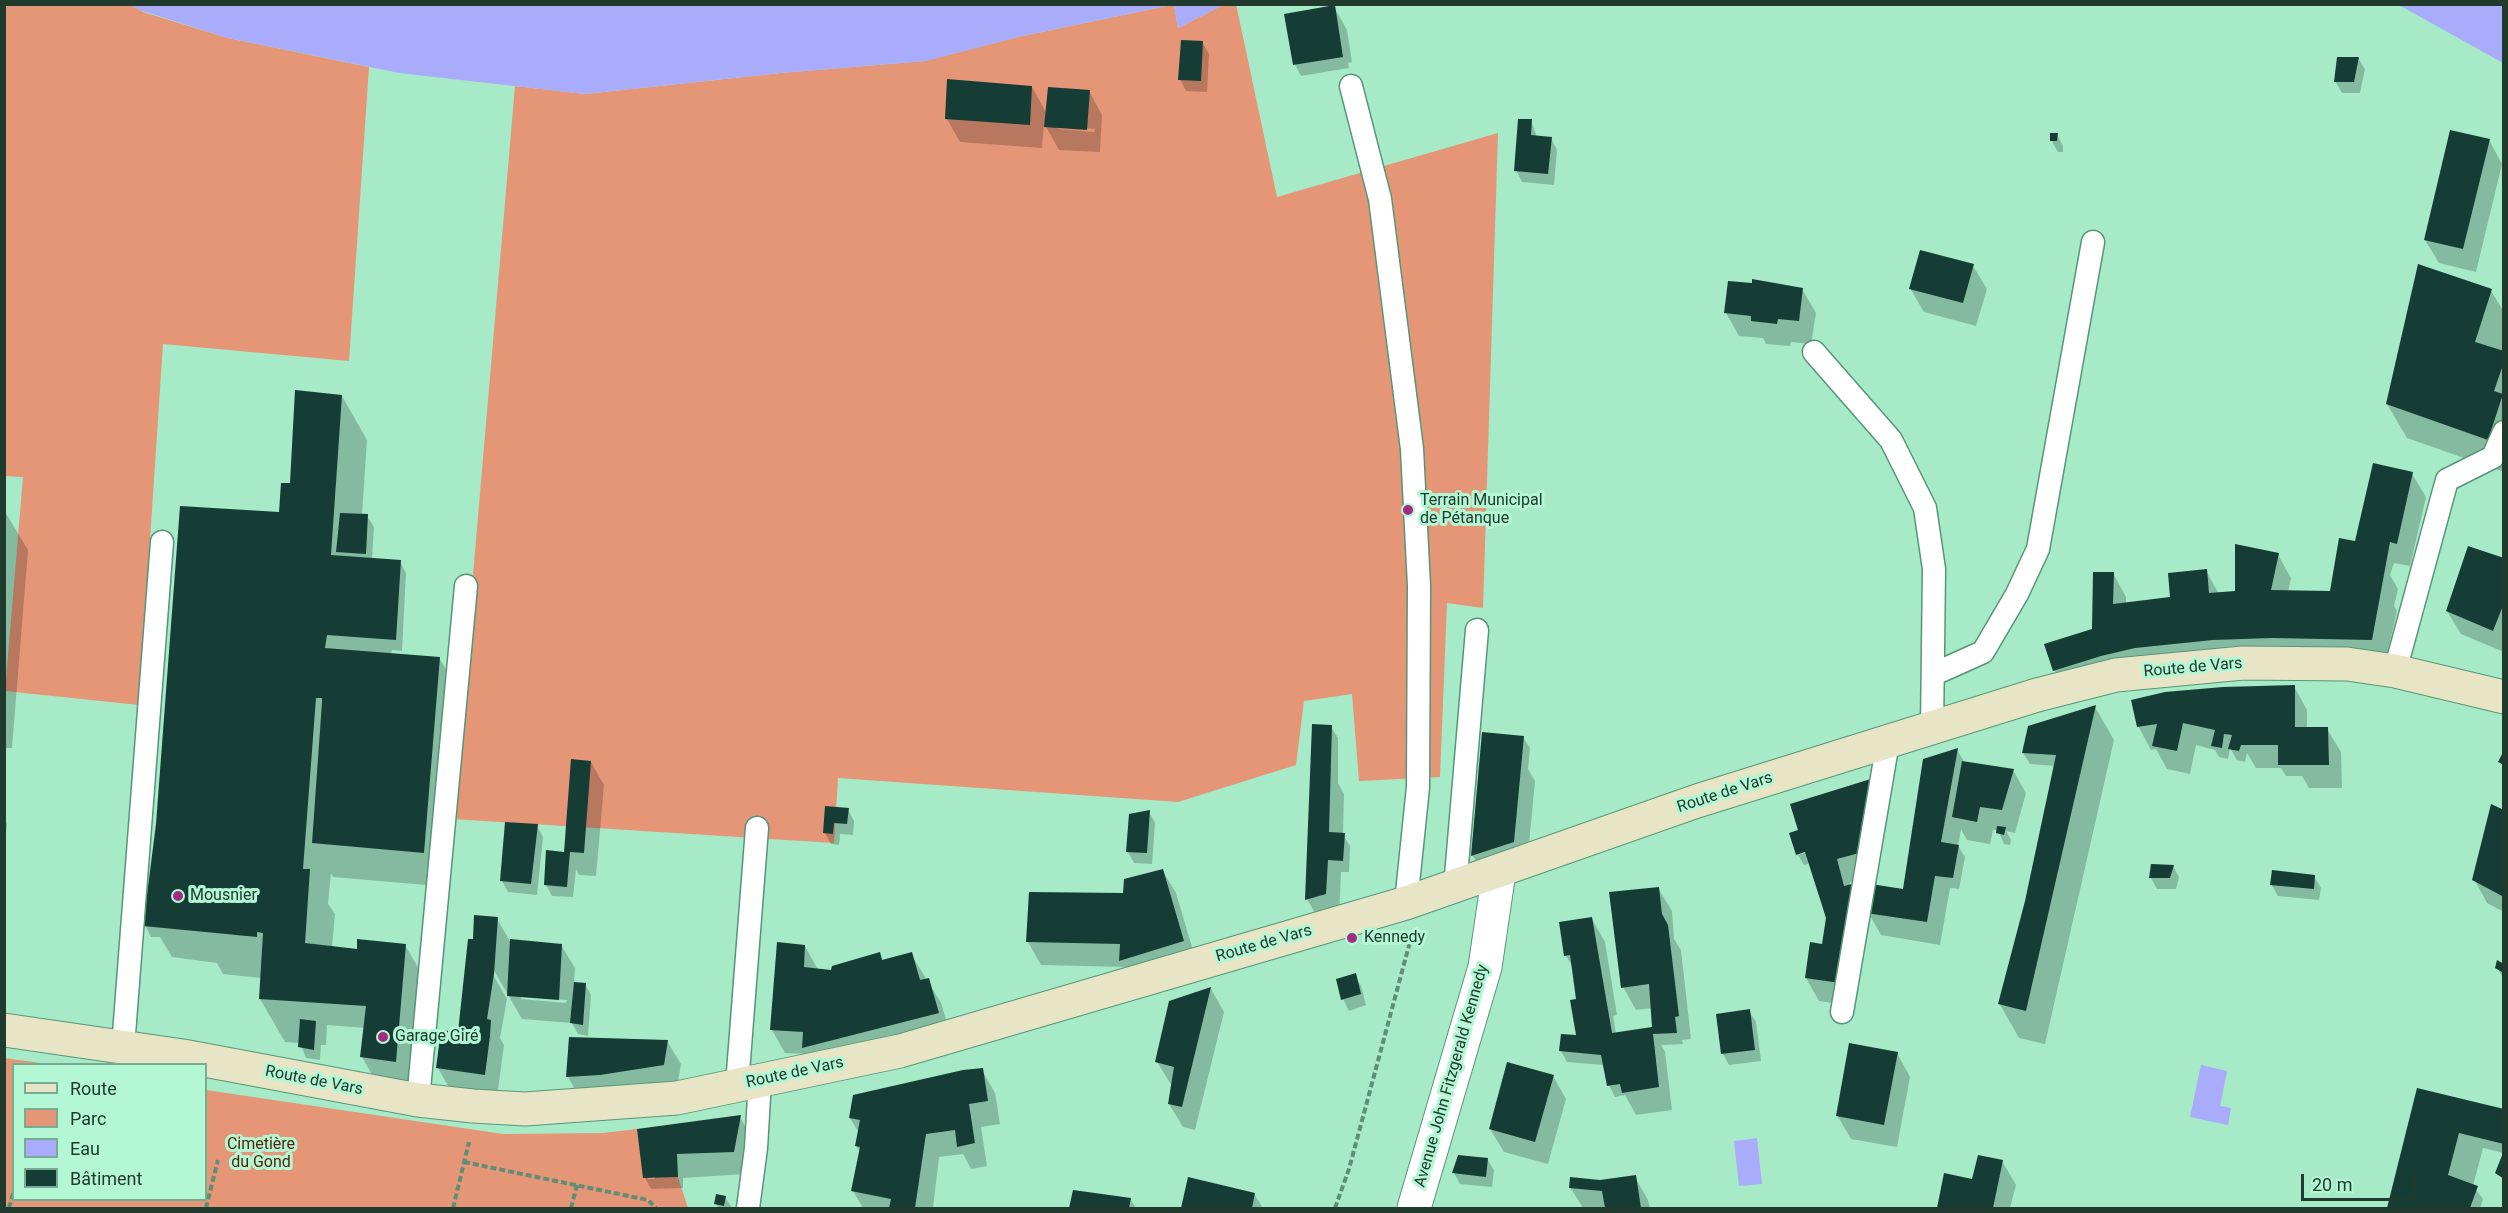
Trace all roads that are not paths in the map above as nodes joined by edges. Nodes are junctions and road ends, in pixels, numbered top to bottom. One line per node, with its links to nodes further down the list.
1 (1351, 86): 16 (lane)
2 (2093, 242): 9 (lane)
3 (1814, 352): 9 (lane)
4 (2504, 432): 8 (lane)
5 (162, 542): 19 (lane)
6 (466, 586): 21 (lane)
7 (1477, 630): 15 (lane)
8 (2395, 671): 10 (main road, Route de Vars); 11 (main road, Route de Vars)
9 (1934, 674): 11 (lane)
10 (2504, 697)
11 (1932, 728): 12 (main road, Route de Vars)
12 (1888, 742): 14 (main road, Route de Vars); 17 (lane)
13 (757, 828): 20 (lane)
14 (1498, 872): 15 (main road, Route de Vars); 23 (street, Avenue John Fitzgerald Kennedy)
15 (1455, 888): 16 (main road, Route de Vars)
16 (1406, 903): 20 (main road, Route de Vars)
17 (1842, 1012)
18 (4, 1030): 19 (main road, Route de Vars)
19 (123, 1047): 21 (main road, Route de Vars)
20 (749, 1083): 21 (main road, Route de Vars); 22 (lane)
21 (418, 1100)
22 (748, 1209)
23 (1414, 1209)

